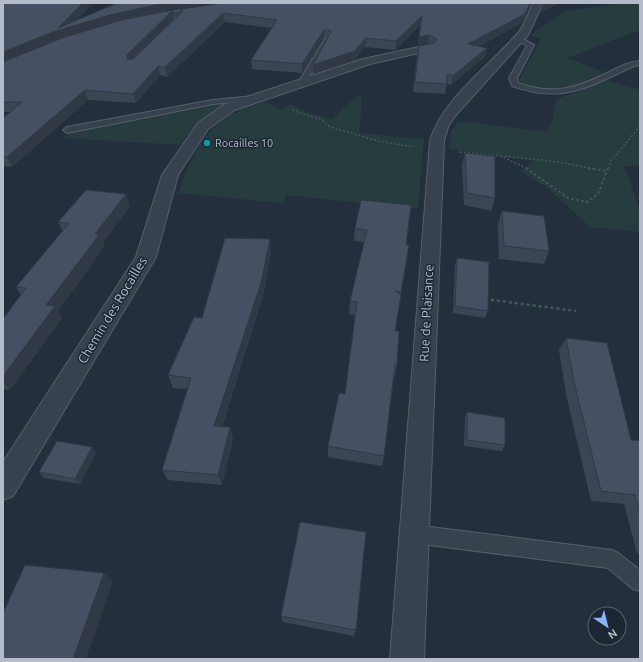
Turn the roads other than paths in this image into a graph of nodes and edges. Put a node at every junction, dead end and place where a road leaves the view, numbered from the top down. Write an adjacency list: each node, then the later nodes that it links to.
1 (248, 3): 3 (street)
2 (538, 3): 4 (street, Rue de Plaisance)
3 (132, 22)
4 (519, 39): 7 (lane); 12 (street, Rue de Plaisance)
5 (327, 40): 8 (lane)
6 (428, 48): 8 (street, Chemin des Rocailles)
7 (640, 63)
8 (302, 83): 9 (street, Chemin des Rocailles)
9 (257, 98): 10 (lane); 11 (street, Chemin des Rocailles)
10 (67, 130)
11 (3, 487)
12 (414, 534): 13 (lane); 14 (street, Rue de Plaisance)
13 (640, 582)
14 (408, 659)

